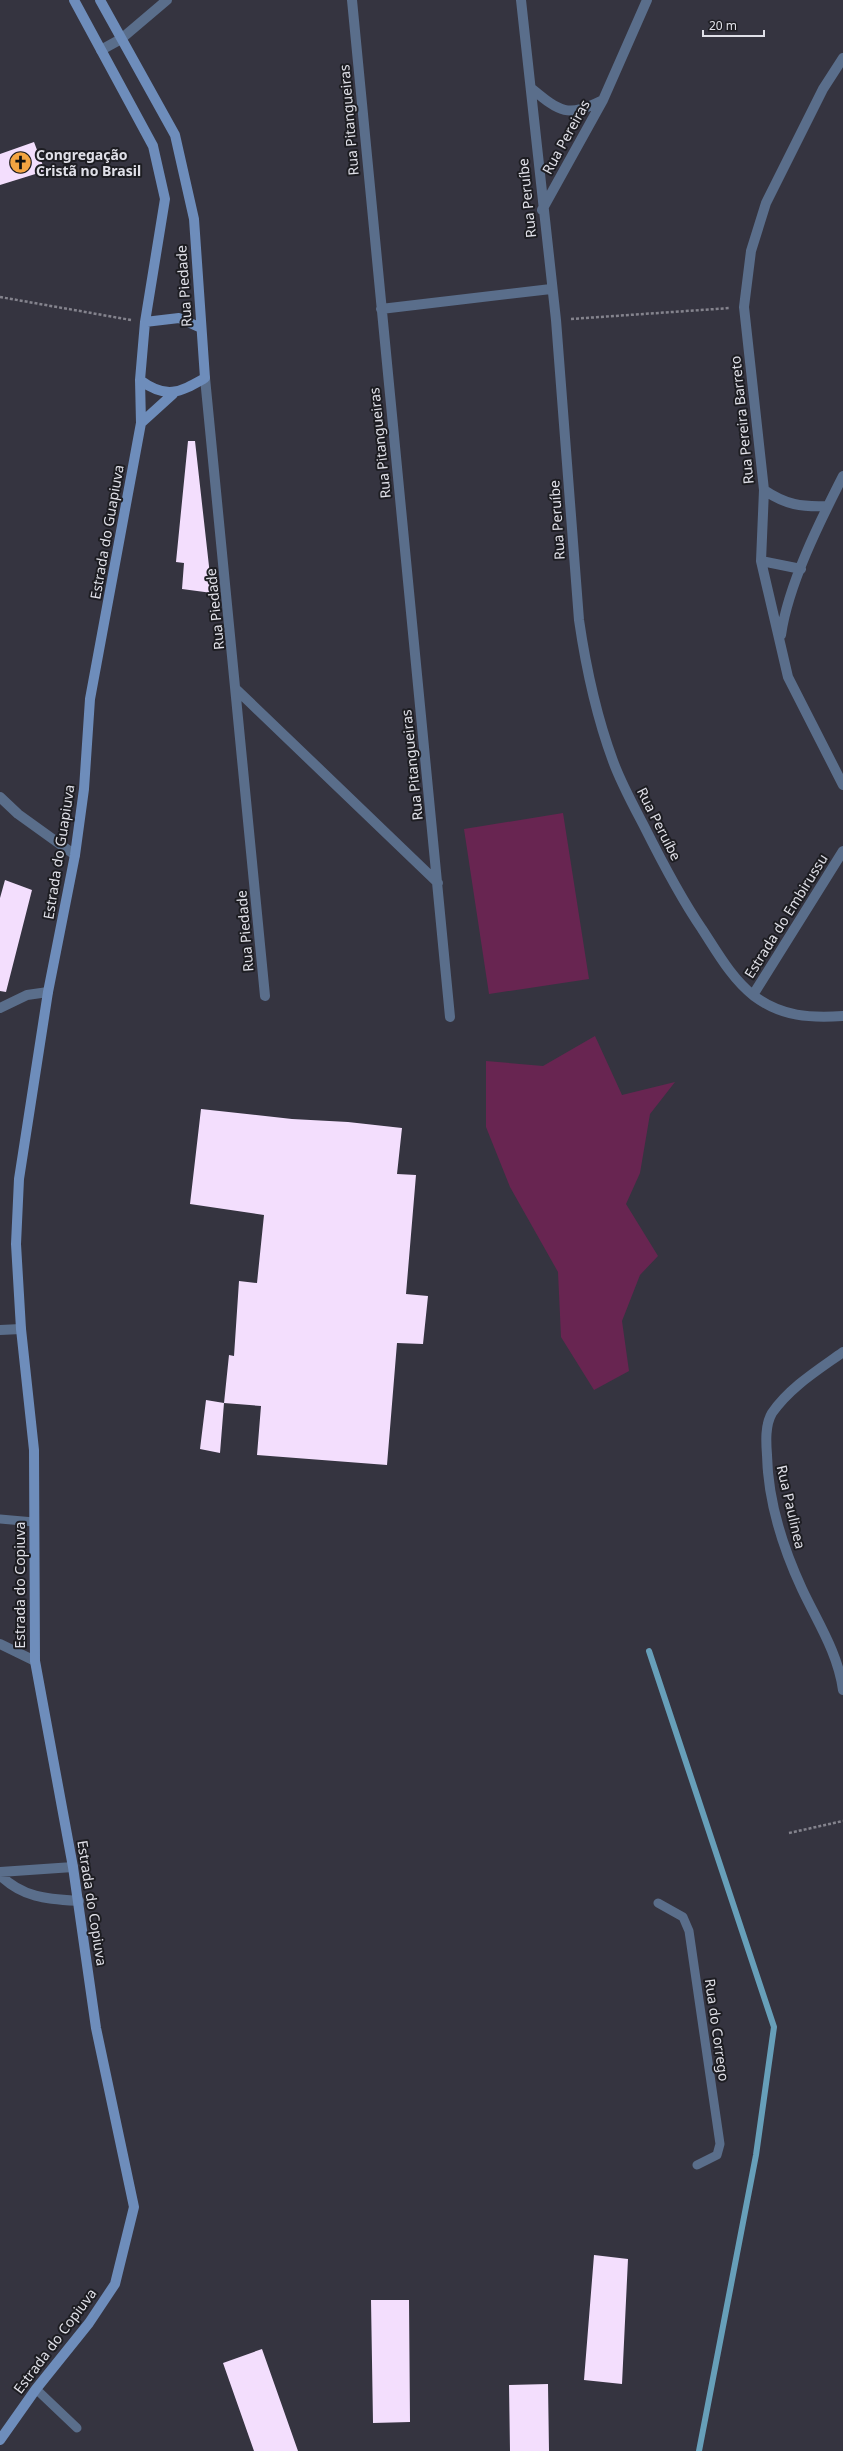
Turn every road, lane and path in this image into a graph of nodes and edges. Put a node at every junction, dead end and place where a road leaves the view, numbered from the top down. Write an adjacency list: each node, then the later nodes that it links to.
1 (74, 0): 8 (street, Estrada do Guapiuva)
2 (100, 0): 7 (street)
3 (167, 0): 7 (street)
4 (352, 0): 16 (street, Rua Pitangueiras)
5 (521, 0): 10 (street, Rua Peruíbe)
6 (647, 0): 11 (street, Rua Pereiras)
7 (121, 39): 8 (street); 19 (street, Rua Piedade)
8 (101, 50): 18 (street, Estrada do Guapiuva)
9 (843, 58): 15 (street, Rua Pereira Barreto)
10 (531, 88): 11 (street, Rua Pereiras); 12 (street, Rua Peruíbe)
11 (603, 100): 12 (street, Rua Pereiras)
12 (542, 210): 13 (street, Rua Peruíbe)
13 (551, 289): 16 (street); 17 (street, Rua Peruíbe)
14 (0, 297): 18 (path)
15 (744, 306): 17 (path); 25 (street, Rua Pereira Barreto)
16 (381, 309): 35 (street, Rua Pitangueiras)
17 (556, 320): 37 (street, Rua Peruíbe)
18 (145, 322): 19 (street); 21 (street, Estrada do Guapiuva)
19 (201, 328): 20 (street, Rua Piedade)
20 (205, 378): 22 (street); 30 (street, Rua Piedade)
21 (140, 380): 22 (street); 23 (street, Estrada do Guapiuva)
22 (173, 394): 23 (street)
23 (141, 423): 34 (street, Estrada do Guapiuva)
24 (843, 476): 26 (street)
25 (764, 490): 26 (street); 27 (street, Rua Pereira Barreto)
26 (828, 506): 28 (street)
27 (761, 561): 28 (street); 29 (street, Rua Pereira Barreto)
28 (801, 569): 29 (street)
29 (780, 643): 31 (street, Rua Pereira Barreto)
30 (237, 690): 35 (street); 38 (street, Rua Piedade)
31 (843, 785)
32 (0, 797): 34 (street)
33 (843, 851): 37 (street, Estrada do Embirussu)
34 (75, 855): 36 (street, Estrada do Guapiuva)
35 (438, 883): 41 (street, Rua Pitangueiras)
36 (48, 992): 39 (street); 42 (street, Estrada do Guapiuva)
37 (753, 995): 40 (street, Rua Peruíbe)
38 (265, 996)
39 (0, 1008)
40 (843, 1016)
41 (450, 1017)
42 (21, 1329): 43 (street); 46 (street, Estrada do Copiuva)
43 (0, 1330)
44 (843, 1352): 49 (street, Rua Paulinea)
45 (0, 1519): 46 (lane)
46 (34, 1522): 48 (street, Estrada do Copiuva)
47 (0, 1644): 48 (street)
48 (35, 1661): 52 (street, Estrada do Copiuva)
49 (843, 1690)
50 (843, 1821): 51 (path)
51 (789, 1833)
52 (73, 1867): 53 (street); 54 (street, Estrada do Copiuva)
53 (0, 1874): 54 (street)
54 (79, 1901): 57 (street, Estrada do Copiuva)
55 (658, 1903): 56 (lane, Rua do Corrego)
56 (697, 2165)
57 (36, 2389): 58 (lane); 59 (street, Estrada do Copiuva)
58 (77, 2428)
59 (0, 2440)

